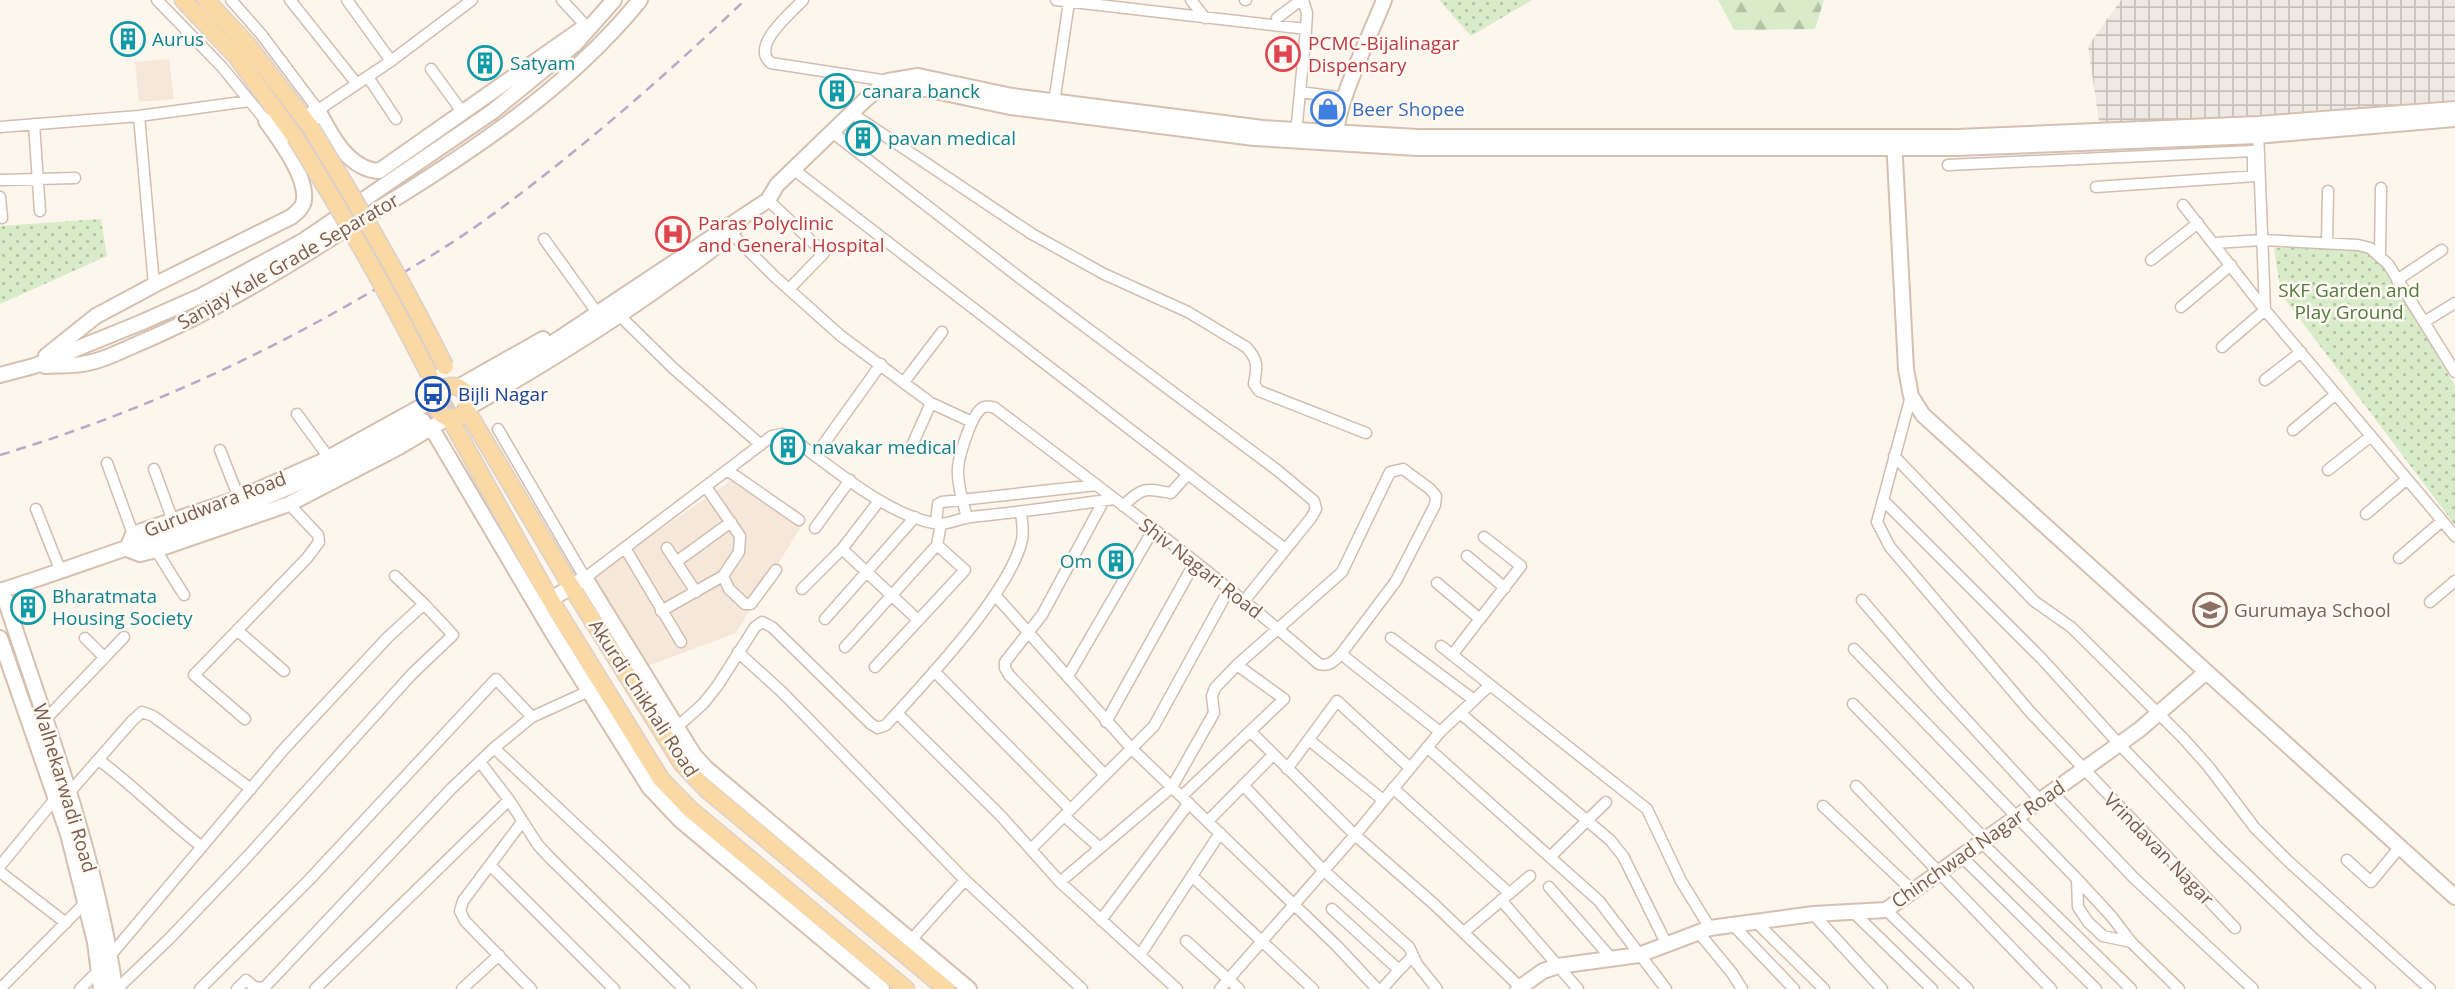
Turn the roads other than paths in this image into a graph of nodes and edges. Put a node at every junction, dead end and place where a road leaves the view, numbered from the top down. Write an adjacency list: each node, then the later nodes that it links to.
1 (157, 0): 30 (street)
2 (183, 0): 36 (main road)
3 (206, 0): 37 (main road)
4 (231, 0): 37 (street)
5 (290, 0): 27 (street)
6 (347, 0): 23 (street)
7 (472, 0): 23 (street)
8 (562, 0): 19 (street)
9 (614, 0): 19 (street, Sanjay Kale Grade Separator)
10 (640, 0): 22 (street, Sanjay Kale Grade Separator)
11 (803, 0): 26 (street)
12 (1056, 0): 16 (street)
13 (1191, 0): 17 (street)
14 (1302, 0): 18 (street); 20 (street)
15 (1384, 0): 29 (street)
16 (1069, 2): 17 (street); 31 (street)
17 (1205, 18): 20 (street)
18 (1277, 18)
19 (590, 25): 21 (street, Sanjay Kale Grade Separator); 33 (street)
20 (1306, 29): 28 (street)
21 (575, 44): 22 (street); 85 (street, Sanjay Kale Grade Separator)
22 (590, 56): 85 (street, Sanjay Kale Grade Separator)
23 (391, 61): 25 (street)
24 (431, 69): 33 (street)
25 (368, 77): 27 (street); 38 (street)
26 (895, 80): 31 (street); 34 (street); 44 (street)
27 (357, 84): 37 (street)
28 (1300, 92): 29 (street); 44 (street)
29 (1345, 98): 45 (street)
30 (249, 101): 35 (street); 36 (street)
31 (1054, 103): 44 (street)
32 (2455, 109): 42 (street)
33 (463, 113): 37 (street)
34 (852, 113): 43 (street); 103 (street)
35 (139, 116): 40 (street); 73 (street)
36 (272, 117): 73 (street); 93 (main road, bridge)
37 (312, 119): 90 (main road, bridge)
38 (396, 119)
39 (2455, 119): 42 (street)
40 (34, 124): 41 (street); 51 (street)
41 (0, 127)
42 (2258, 130): 46 (street); 49 (street)
43 (832, 132): 48 (street); 147 (street)
44 (1295, 135): 45 (street)
45 (1336, 137): 46 (street)
46 (1894, 143): 94 (street)
47 (1948, 165): 49 (street)
48 (793, 169): 57 (street); 115 (street)
49 (2256, 173): 53 (street); 65 (street)
50 (75, 177): 51 (street)
51 (37, 178): 52 (street); 59 (street)
52 (0, 180)
53 (2096, 187)
54 (2381, 188): 69 (street)
55 (2328, 191): 67 (street)
56 (0, 197): 61 (street)
57 (768, 200): 60 (street); 74 (street)
58 (2183, 205): 62 (street)
59 (40, 211)
60 (748, 213): 63 (street); 76 (street); 91 (street)
61 (2, 218)
62 (2197, 223): 66 (street); 70 (street)
63 (731, 233): 74 (street); 79 (street)
64 (544, 239): 76 (street)
65 (2262, 240): 66 (street); 67 (street); 78 (street)
66 (2215, 243): 71 (street)
67 (2327, 243): 69 (street)
68 (2442, 250): 72 (street)
69 (2380, 255): 72 (street)
70 (2151, 260)
71 (2231, 265): 77 (street); 78 (street)
72 (2397, 280): 80 (street)
73 (154, 285): 85 (street)
74 (789, 289): 84 (street)
75 (2455, 303): 80 (street)
76 (593, 307): 90 (street)
77 (2181, 307)
78 (2265, 310): 82 (street); 83 (street)
79 (619, 316): 96 (street); 105 (street)
80 (2424, 322): 86 (street)
81 (942, 332): 89 (street)
82 (2222, 347)
83 (2301, 352): 88 (street); 92 (street)
84 (881, 364): 89 (street); 108 (street)
85 (34, 366): 87 (street)
86 (2454, 366)
87 (0, 374)
88 (2265, 380)
89 (904, 382): 95 (street)
90 (458, 387): 93 (main road); 96 (main road)
91 (482, 387)
92 (2336, 394): 102 (street); 104 (street)
93 (438, 395): 98 (main road); 110 (street, Gurudwara Road)
94 (1911, 396): 109 (street, Vrindavan Nagar); 197 (street)
95 (931, 403): 99 (street); 107 (street)
96 (466, 409): 98 (main road); 159 (main road, Akurdi Chikhali Road)
97 (297, 414): 110 (street)
98 (449, 417): 100 (street, Gurudwara Road); 172 (main road, Akurdi Chikhali Road)
99 (972, 422): 118 (street, Shiv Nagari Road); 124 (street)
100 (427, 424): 125 (street, Gurudwara Road); 145 (street); 172 (street)
101 (498, 429): 159 (street)
102 (2293, 430)
103 (1366, 433)
104 (2371, 436): 114 (street); 116 (street)
105 (761, 445): 108 (street); 113 (street)
106 (220, 450): 120 (street)
107 (910, 450)
108 (815, 456): 117 (street)
109 (1894, 456): 122 (street, Vrindavan Nagar); 205 (street)
110 (329, 458): 120 (street, Gurudwara Road)
111 (107, 463): 139 (street)
112 (154, 469): 133 (street)
113 (727, 470): 119 (street); 132 (street)
114 (2328, 470)
115 (1188, 474): 126 (street); 147 (street)
116 (2407, 479): 129 (street); 134 (street)
117 (850, 480): 123 (street); 137 (street)
118 (1097, 485): 121 (street, Shiv Nagari Road); 124 (street)
119 (706, 486): 135 (street); 143 (street)
120 (239, 498): 133 (street, Gurudwara Road)
121 (1109, 499): 126 (street, Shiv Nagari Road); 128 (street); 180 (street)
122 (1883, 500): 214 (street); 223 (street, Vrindavan Nagar)
123 (879, 501): 130 (street); 146 (street)
124 (963, 501): 131 (street); 136 (street)
125 (289, 504): 148 (street, Gurudwara Road); 179 (street)
126 (1123, 506): 138 (street, Shiv Nagari Road)
127 (36, 509): 154 (street)
128 (1021, 513): 131 (street); 168 (street)
129 (2366, 514)
130 (915, 517): 136 (street); 155 (street)
131 (967, 518): 136 (street)
132 (799, 520)
133 (173, 521): 139 (street, Gurudwara Road)
134 (2442, 521): 140 (street); 150 (street)
135 (731, 522): 151 (street); 157 (street)
136 (938, 523): 142 (street)
137 (815, 528)
138 (1153, 530): 152 (street, Shiv Nagari Road); 198 (street)
139 (133, 534): 145 (street, Gurudwara Road)
140 (2455, 536)
141 (1484, 537): 161 (street)
142 (937, 545): 167 (street); 177 (street)
143 (625, 548): 159 (street); 174 (street)
144 (667, 548): 151 (street)
145 (127, 549): 148 (street, Gurudwara Road); 154 (street)
146 (842, 549): 155 (street); 162 (street)
147 (1285, 549): 170 (street)
148 (156, 550): 166 (street)
149 (1467, 556): 161 (street)
150 (2399, 558)
151 (676, 562): 165 (street)
152 (1195, 562): 163 (street, Shiv Nagari Road); 209 (street)
153 (776, 570): 157 (street)
154 (61, 572): 164 (street)
155 (867, 573): 167 (street); 175 (street)
156 (395, 576): 173 (street)
157 (723, 576): 165 (street)
158 (2455, 581): 171 (street)
159 (578, 582): 172 (street); 210 (street); 310 (main road, Akurdi Chikhali Road)
160 (1437, 583): 176 (street)
161 (1505, 587): 176 (street)
162 (803, 589)
163 (1229, 589): 170 (street, Shiv Nagari Road); 217 (street)
164 (1, 591): 208 (street, Walhekarwadi Road)
165 (696, 592): 174 (street)
166 (184, 595)
167 (891, 595): 177 (street); 187 (street)
168 (995, 595): 180 (street); 196 (street)
169 (1862, 600): 231 (street)
170 (1244, 601): 178 (street, Shiv Nagari Road)
171 (2430, 602)
172 (544, 603): 200 (street); 309 (main road, Akurdi Chikhali Road)
173 (424, 604): 229 (street); 299 (street)
174 (661, 611): 185 (street)
175 (825, 619)
176 (1480, 619): 191 (street)
177 (918, 620): 194 (street)
178 (1279, 629): 190 (street, Shiv Nagari Road); 190 (street); 193 (street)
179 (237, 630): 195 (street); 207 (street)
180 (1030, 631): 198 (street); 224 (street)
181 (124, 637): 192 (street)
182 (0, 638): 230 (street, Walhekarwadi Road)
183 (85, 638): 192 (street)
184 (1391, 638): 201 (street)
185 (681, 642)
186 (1441, 646): 191 (street)
187 (845, 647)
188 (1854, 649): 239 (street)
189 (738, 652): 203 (street); 210 (street); 261 (street)
190 (1341, 654): 212 (street)
191 (1452, 655): 199 (street)
192 (104, 657): 208 (street)
193 (1237, 665): 211 (street); 227 (street)
194 (875, 667)
195 (284, 671)
196 (934, 671): 203 (street); 238 (street)
197 (2205, 673): 205 (street, Chinchwad Nagar Road); 248 (street)
198 (1068, 676): 209 (street)
199 (1490, 685): 201 (street); 278 (street)
200 (589, 691): 206 (street); 308 (street)
201 (1474, 700): 204 (street)
202 (1853, 704): 245 (street)
203 (897, 713): 249 (street)
204 (1460, 713): 212 (street); 240 (street)
205 (2158, 713): 214 (street, Chinchwad Nagar Road); 333 (street)
206 (532, 717): 216 (street); 300 (street)
207 (245, 719)
208 (44, 721): 230 (street, Walhekarwadi Road)
209 (1107, 722): 217 (street)
210 (677, 727): 280 (street)
211 (1251, 732): 218 (street); 233 (street)
212 (1440, 732): 215 (street)
213 (1309, 740): 221 (street); 222 (street); 234 (street)
214 (2119, 744): 223 (street, Chinchwad Nagar Road); 332 (street)
215 (1427, 747): 221 (street); 250 (street)
216 (494, 748): 220 (street); 307 (street)
217 (1132, 749): 224 (street); 227 (street)
218 (1273, 755): 222 (street); 225 (street)
219 (99, 760): 229 (street); 230 (street); 246 (street)
220 (480, 762): 232 (street); 301 (street)
221 (1410, 768): 228 (street)
222 (1287, 769): 244 (street)
223 (2084, 770): 231 (street, Chinchwad Nagar Road); 277 (street, Vrindavan Nagar)
224 (1105, 775): 238 (street)
225 (1243, 785): 241 (street); 255 (street)
226 (1856, 786): 257 (street)
227 (1172, 787): 233 (street); 247 (street)
228 (1393, 788): 234 (street); 265 (street)
229 (251, 789): 246 (street)
230 (62, 796): 237 (street, Walhekarwadi Road); 254 (street)
231 (2046, 796): 239 (street, Chinchwad Nagar Road); 331 (street)
232 (509, 800): 242 (street); 302 (street)
233 (1185, 800): 241 (street); 273 (street)
234 (1383, 800): 244 (street)
235 (1606, 802): 240 (street)
236 (1823, 806): 264 (street)
237 (67, 811): 267 (street, Walhekarwadi Road); 288 (street, Walhekarwadi Road)
238 (1067, 812): 247 (street); 249 (street)
239 (2017, 817): 245 (street, Chinchwad Nagar Road); 260 (street)
240 (1587, 820): 250 (street); 284 (street)
241 (1208, 821): 243 (street)
242 (523, 822): 253 (street); 306 (street)
243 (1220, 833): 259 (street); 268 (street)
244 (1354, 835): 255 (street); 279 (street)
245 (1984, 842): 251 (street, Chinchwad Nagar Road); 329 (street)
246 (202, 846): 288 (street)
247 (1100, 848): 262 (street)
248 (2399, 848): 252 (street); 266 (street)
249 (1031, 849): 262 (street)
250 (1550, 856): 287 (street)
251 (1962, 857): 257 (street, Chinchwad Nagar Road); 328 (street)
252 (2347, 860)
253 (490, 865): 285 (street); 305 (street)
254 (0, 866)
255 (1323, 870): 268 (street); 289 (street)
256 (0, 872): 275 (street)
257 (1940, 873): 264 (street, Chinchwad Nagar Road); 327 (street)
258 (1530, 876): 265 (street)
259 (1193, 877): 281 (street); 286 (street)
260 (2077, 879): 283 (street); 283 (street)
261 (965, 880): 280 (street); 312 (street)
262 (1060, 882): 273 (street)
263 (1549, 887): 290 (street)
264 (1913, 891): 270 (street, Chinchwad Nagar Road)
265 (1505, 896): 279 (street); 291 (street)
266 (2455, 897)
267 (85, 903): 275 (street); 293 (street, Walhekarwadi Road)
268 (1293, 905): 281 (street); 317 (street)
269 (1332, 909): 292 (street)
270 (1885, 910): 271 (street, Chinchwad Nagar Road); 326 (street)
271 (1853, 912): 272 (street, Chinchwad Nagar Road); 325 (street)
272 (1813, 914): 274 (street, Chinchwad Nagar Road); 324 (street)
273 (1101, 920): 286 (street)
274 (1755, 921): 276 (street, Chinchwad Nagar Road); 323 (street)
275 (66, 923): 296 (street)
276 (1732, 924): 278 (street, Chinchwad Nagar Road); 322 (street)
277 (2235, 928)
278 (1705, 931): 284 (street, Chinchwad Nagar Road); 321 (street)
279 (1464, 932): 295 (street)
280 (911, 940): 311 (street)
281 (1261, 941): 294 (street); 316 (street)
282 (1186, 942): 294 (street)
283 (2131, 942): 330 (street)
284 (1666, 943): 287 (street, Chinchwad Nagar Road)
285 (499, 955): 303 (street); 304 (street)
286 (1140, 955): 313 (street)
287 (1639, 955): 290 (street, Chinchwad Nagar Road); 320 (street)
288 (110, 956): 299 (street, Walhekarwadi Road)
289 (1413, 956): 292 (street); 318 (street)
290 (1612, 959): 291 (street, Chinchwad Nagar Road)
291 (1558, 966): 295 (street, Chinchwad Nagar Road); 319 (street)
292 (1399, 970): 317 (street)
293 (98, 971): 297 (street); 298 (street, Walhekarwadi Road)
294 (1228, 980): 314 (street); 315 (street)
295 (1519, 988)
296 (0, 989)
297 (80, 989)
298 (101, 989)
299 (116, 989)
300 (200, 989)
301 (237, 989)
302 (315, 989)
303 (462, 989)
304 (531, 989)
305 (614, 989)
306 (684, 989)
307 (751, 989)
308 (882, 989)
309 (906, 989)
310 (946, 989)
311 (969, 989)
312 (1082, 989)
313 (1177, 989)
314 (1220, 989)
315 (1239, 989)
316 (1313, 989)
317 (1379, 989)
318 (1437, 989)
319 (1578, 989)
320 (1666, 989)
321 (1742, 989)
322 (1794, 989)
323 (1824, 989)
324 (1882, 989)
325 (1931, 989)
326 (1968, 989)
327 (2051, 989)
328 (2096, 989)
329 (2132, 989)
330 (2179, 989)
331 (2253, 989)
332 (2370, 989)
333 (2430, 989)

